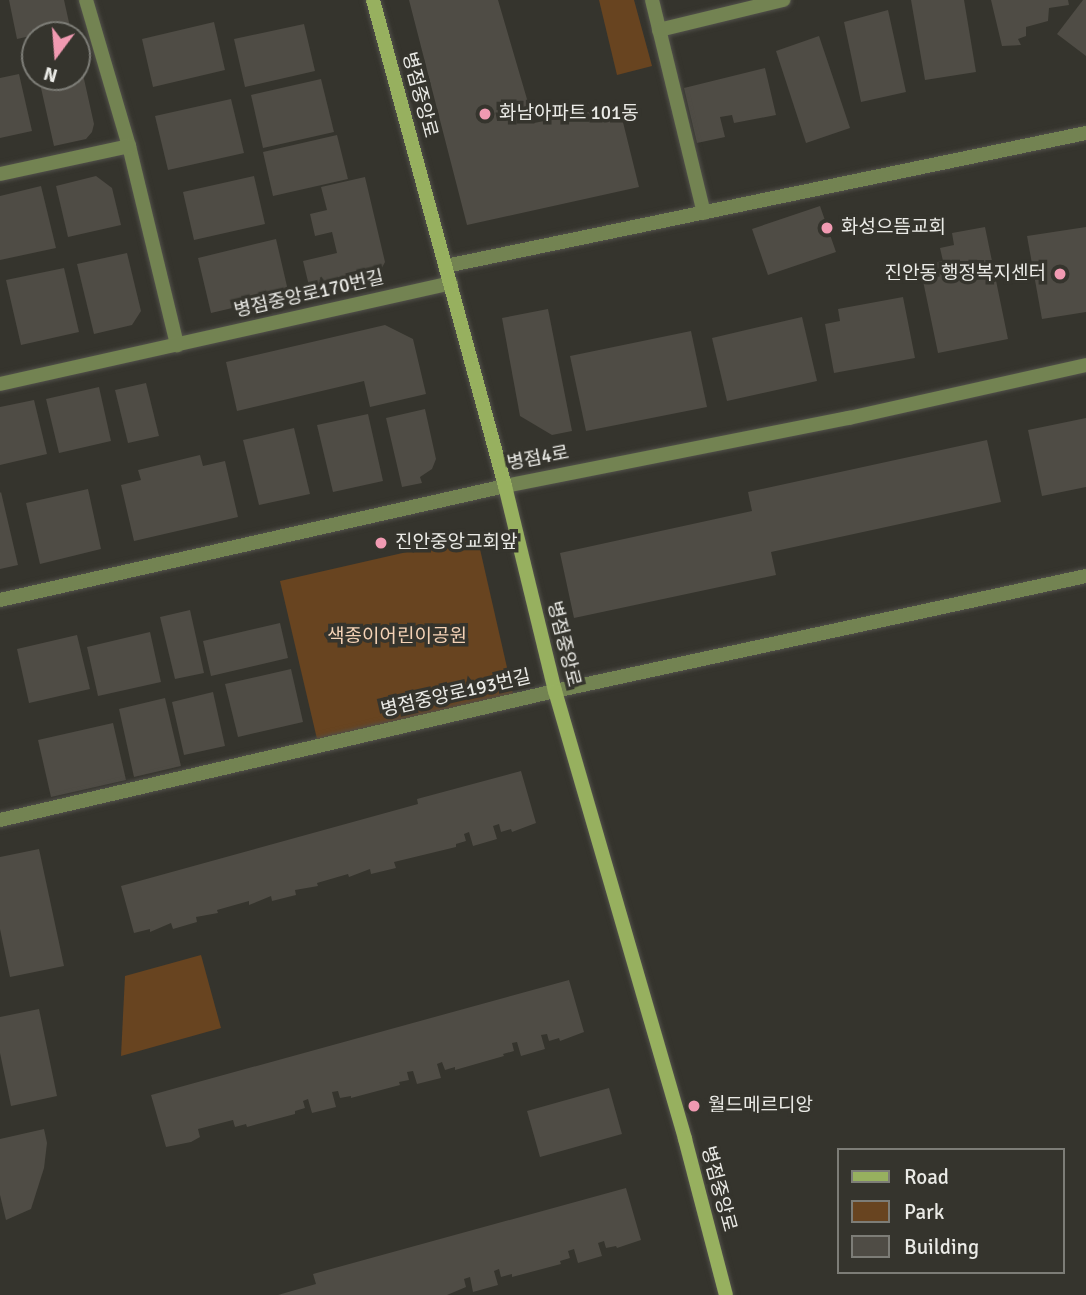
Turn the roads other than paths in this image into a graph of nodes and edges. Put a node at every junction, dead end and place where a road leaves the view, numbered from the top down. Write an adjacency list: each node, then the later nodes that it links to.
1 (86, 0): 7 (street)
2 (373, 0): 10 (street, 병점중앙로)
3 (652, 0): 5 (street)
4 (783, 0): 5 (street)
5 (659, 30): 9 (street)
6 (1086, 133): 9 (street)
7 (129, 146): 8 (street); 12 (street)
8 (0, 174)
9 (704, 213): 10 (street)
10 (446, 266): 11 (street, 병점중앙로)
11 (450, 283): 12 (street, 병점중앙로170번길); 15 (street, 병점중앙로)
12 (177, 345): 14 (street, 병점중앙로170번길)
13 (1086, 365): 15 (street, 병점4로)
14 (0, 384)
15 (505, 486): 17 (street, 병점4로); 18 (street, 병점중앙로)
16 (1086, 576): 18 (street, 병점중앙로193번길)
17 (0, 600)
18 (555, 691): 19 (street, 병점중앙로193번길); 20 (street, 병점중앙로)
19 (0, 820)
20 (726, 1295)

